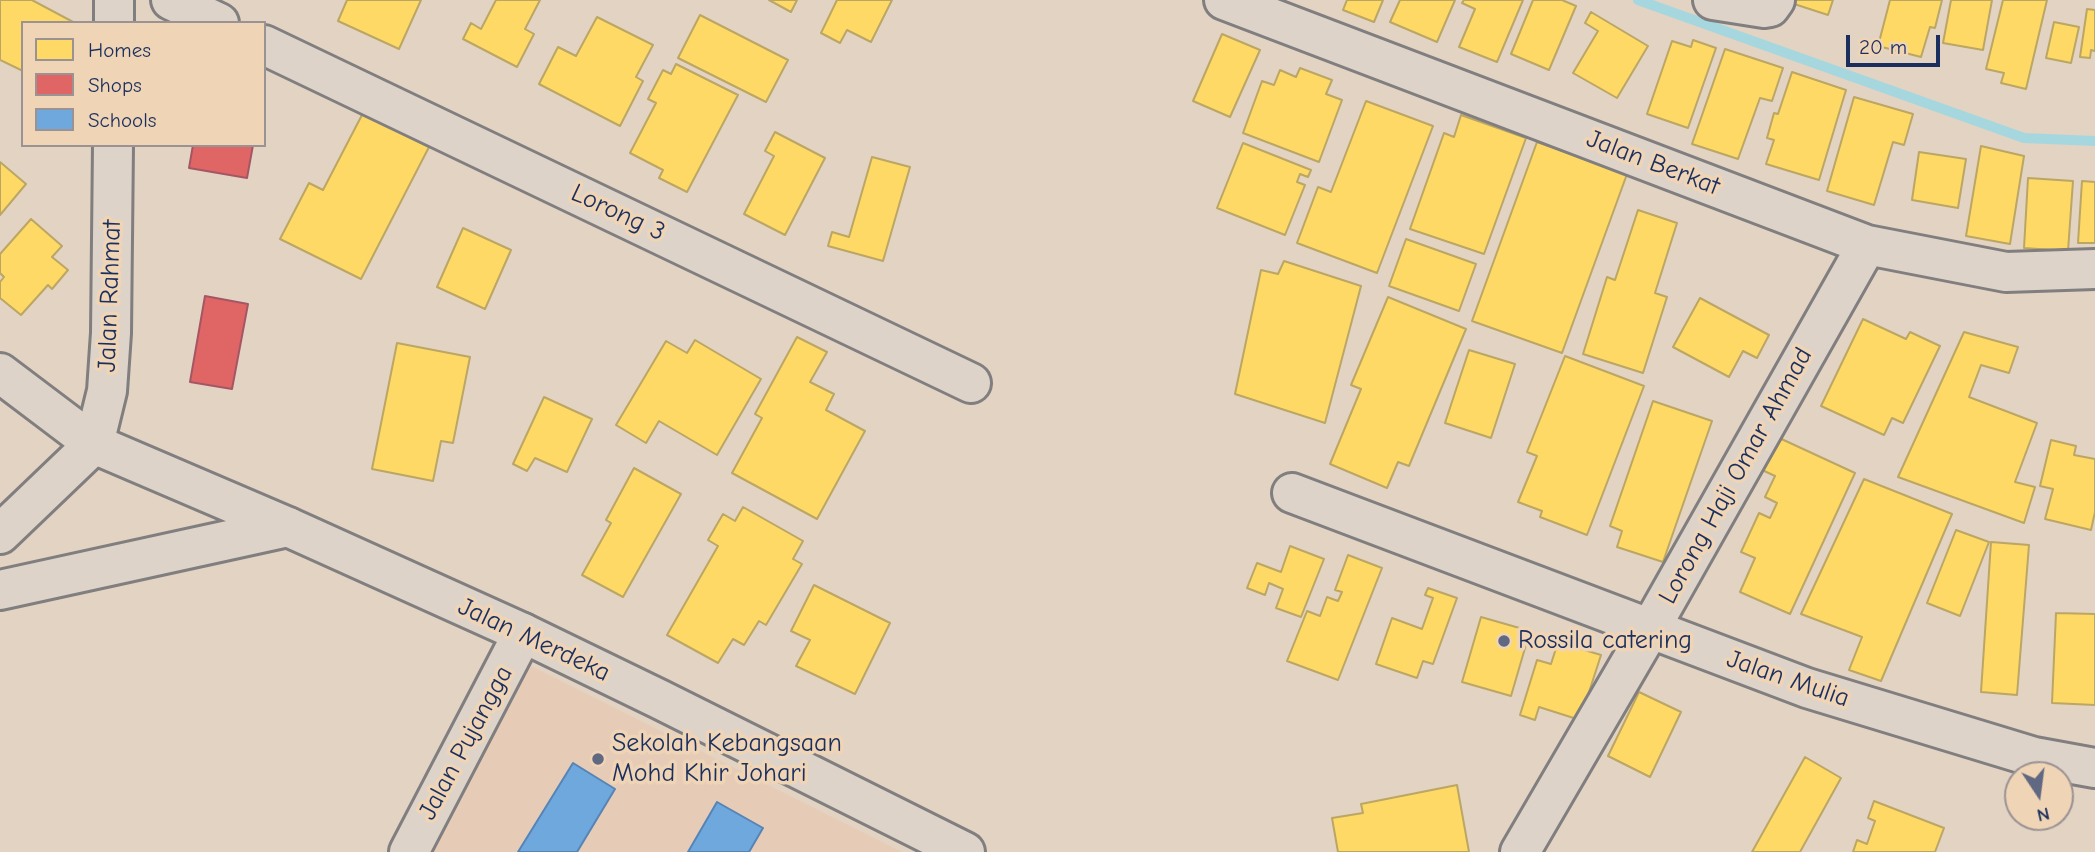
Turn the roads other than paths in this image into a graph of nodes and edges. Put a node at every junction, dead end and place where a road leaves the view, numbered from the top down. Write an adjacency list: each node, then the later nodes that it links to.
1 (114, 0): 6 (street)
2 (171, 0): 7 (street)
3 (1224, 0): 10 (street, Jalan Berkat)
4 (1713, 0): 5 (street)
5 (1775, 0)
6 (114, 21)
7 (215, 21)
8 (266, 45): 13 (street, Lorong 3)
9 (113, 147): 14 (street, Jalan Rahmat)
10 (1867, 245): 11 (street, Jalan Berkat); 19 (street, Lorong Haji Omar Ahmad)
11 (2095, 269)
12 (0, 373): 14 (street, Jalan Merdeka)
13 (971, 383)
14 (94, 444): 16 (street, Jalan Merdeka); 17 (street)
15 (1292, 493): 19 (street, Jalan Mulia)
16 (288, 527): 18 (street); 20 (street, Jalan Merdeka)
17 (0, 534)
18 (0, 590)
19 (1650, 629): 21 (street, Jalan Mulia); 24 (street, Lorong Haji Omar Ahmad)
20 (523, 634): 22 (street, Jalan Pujangga); 23 (street, Jalan Merdeka)
21 (2095, 768)
22 (409, 852)
23 (965, 852)
24 (1520, 852)

